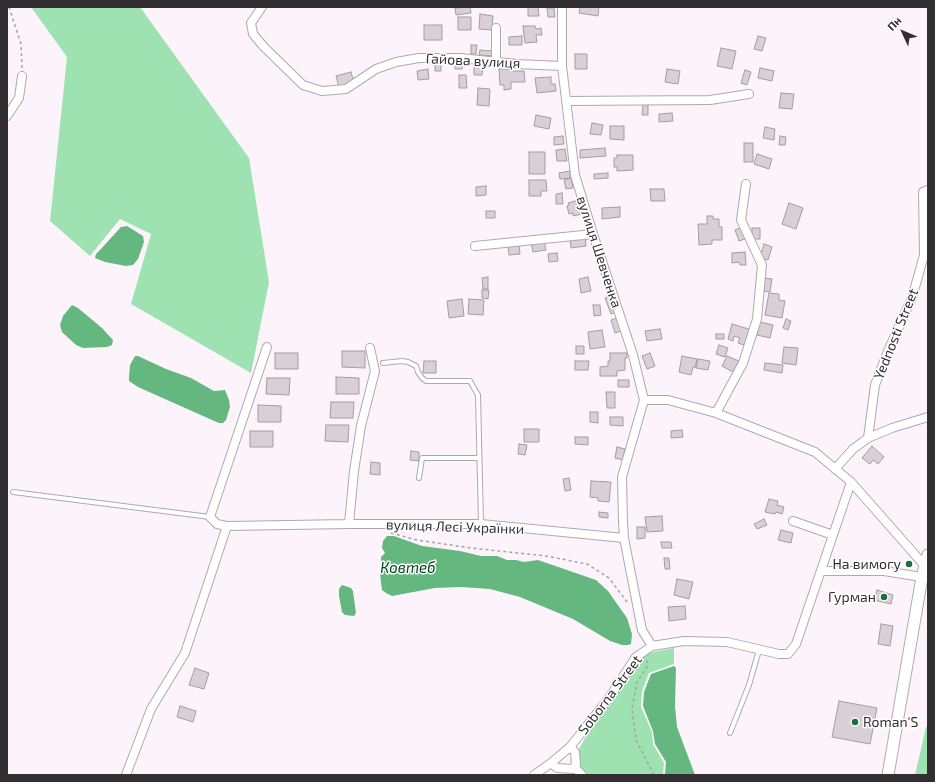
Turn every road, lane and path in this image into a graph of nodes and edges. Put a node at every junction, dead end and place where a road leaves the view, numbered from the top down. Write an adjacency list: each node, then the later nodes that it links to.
1 (9, 7): 7 (path)
2 (262, 7): 5 (street, Гайова вулиця)
3 (562, 7): 6 (street, вулиця Шевченка)
4 (496, 28): 5 (street)
5 (496, 62): 6 (street, Гайова вулиця)
6 (562, 66): 9 (street, вулиця Шевченка)
7 (22, 76): 10 (street)
8 (749, 94): 9 (street)
9 (566, 101): 13 (street, вулиця Шевченка)
10 (7, 116)
11 (746, 184): 19 (street)
12 (928, 190): 21 (street, Yednosti Street)
13 (593, 234): 14 (street); 18 (street, вулиця Шевченка)
14 (475, 246)
15 (267, 347): 27 (street)
16 (370, 348): 29 (street)
17 (383, 363): 22 (lane)
18 (644, 400): 19 (street); 34 (street, вулиця Шевченка)
19 (716, 414): 23 (street)
20 (928, 417): 21 (street)
21 (868, 438): 23 (street)
22 (479, 458): 24 (lane); 31 (lane)
23 (835, 469): 25 (street)
24 (419, 478)
25 (851, 482): 33 (street); 37 (street)
26 (14, 492): 27 (lane)
27 (210, 517): 32 (street)
28 (793, 521): 33 (street)
29 (349, 524): 30 (street, вулиця Лесі Українки); 32 (street, вулиця Лесі Українки)
30 (372, 524): 31 (street, вулиця Лесі Українки); 38 (path)
31 (481, 524): 34 (street, вулиця Лесі Українки)
32 (227, 526): 46 (street)
33 (833, 535): 36 (street)
34 (624, 538): 38 (street, вулиця Шевченка)
35 (928, 555): 37 (street)
36 (821, 571): 37 (street); 41 (street, Soborna Street)
37 (925, 571): 50 (street)
38 (639, 617): 39 (street, вулиця Шевченка)
39 (652, 646): 40 (street, Soborna Street); 41 (street, Soborna Street)
40 (644, 650): 43 (street, Soborna Street); 49 (path)
41 (759, 650): 42 (lane)
42 (730, 733)
43 (570, 746): 44 (street, Soborna Street); 45 (street, Soborna Street)
44 (552, 763): 45 (street); 47 (street, Soborna Street)
45 (574, 768): 48 (street)
46 (126, 775)
47 (534, 775)
48 (582, 775)
49 (654, 775)
50 (888, 775)

